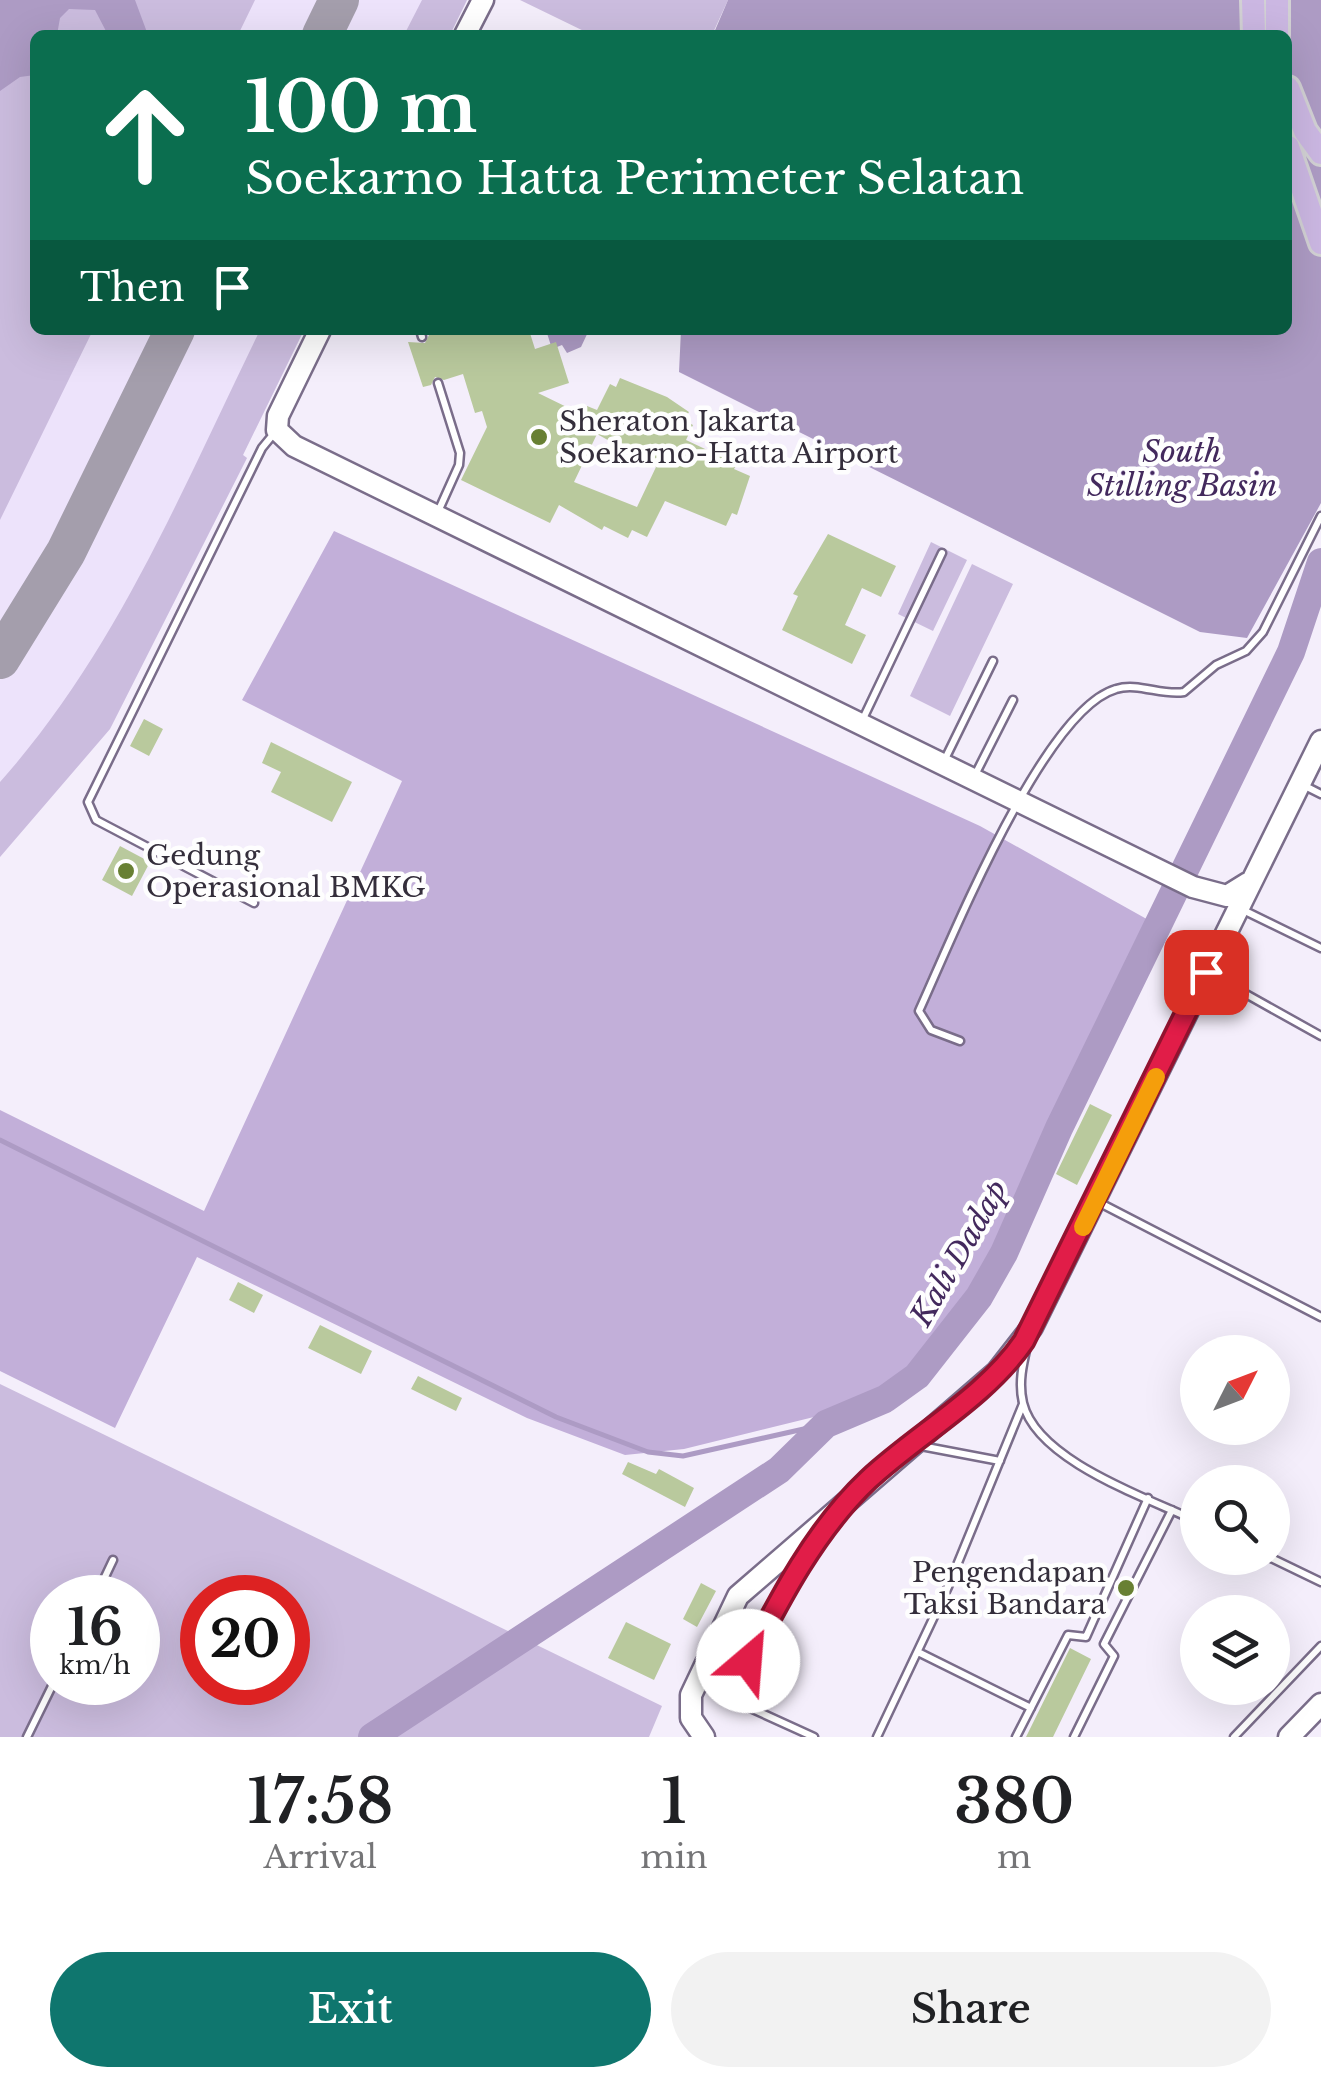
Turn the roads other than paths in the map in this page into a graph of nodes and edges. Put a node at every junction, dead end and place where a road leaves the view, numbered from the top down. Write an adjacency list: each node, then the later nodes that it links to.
1 (482, 0): 4 (main road)
2 (1253, 0): 5 (main road)
3 (1277, 0): 6 (main road)
4 (467, 30)
5 (1254, 30)
6 (1277, 30)
7 (1292, 98): 8 (main road)
8 (1321, 153)
9 (1292, 160): 10 (main road)
10 (1321, 243)
11 (318, 335): 13 (main road)
12 (438, 383): 14 (lane)
13 (277, 430): 14 (main road); 27 (lane)
14 (436, 516): 19 (main road)
15 (1321, 516): 25 (lane)
16 (942, 553): 19 (lane)
17 (992, 661): 21 (lane)
18 (1013, 700): 22 (lane)
19 (861, 724): 21 (main road)
20 (1318, 754): 23 (main road)
21 (942, 765): 22 (main road)
22 (973, 778): 25 (main road)
23 (1298, 782): 24 (lane); 26 (main road)
24 (1321, 794)
25 (1020, 803): 26 (main road); 32 (lane)
26 (1248, 884): 28 (main road)
27 (254, 902)
28 (1238, 907): 29 (lane); 30 (main road)
29 (1321, 948)
30 (1206, 972): 31 (lane); 33 (main road)
31 (1321, 1036)
32 (960, 1041)
33 (1096, 1202): 34 (lane); 35 (main road)
34 (1321, 1317)
35 (1032, 1328): 36 (lane); 37 (main road)
36 (1023, 1404): 38 (lane); 40 (lane)
37 (910, 1444): 38 (lane); 39 (main road)
38 (1000, 1461): 48 (lane)
39 (865, 1483): 53 (main road); 54 (lane)
40 (1148, 1498): 41 (lane); 51 (lane)
41 (1172, 1510): 42 (lane); 57 (lane)
42 (1180, 1514)
43 (113, 1560): 45 (lane)
44 (1290, 1567): 46 (lane)
45 (106, 1575)
46 (1321, 1582)
47 (1321, 1646): 58 (lane)
48 (918, 1652): 51 (lane); 55 (lane)
49 (1321, 1704): 59 (main road)
50 (43, 1705): 52 (lane)
51 (1032, 1708): 56 (lane)
52 (27, 1737)
53 (704, 1737)
54 (814, 1737)
55 (877, 1737)
56 (1016, 1737)
57 (1074, 1737)
58 (1234, 1737)
59 (1289, 1737)

